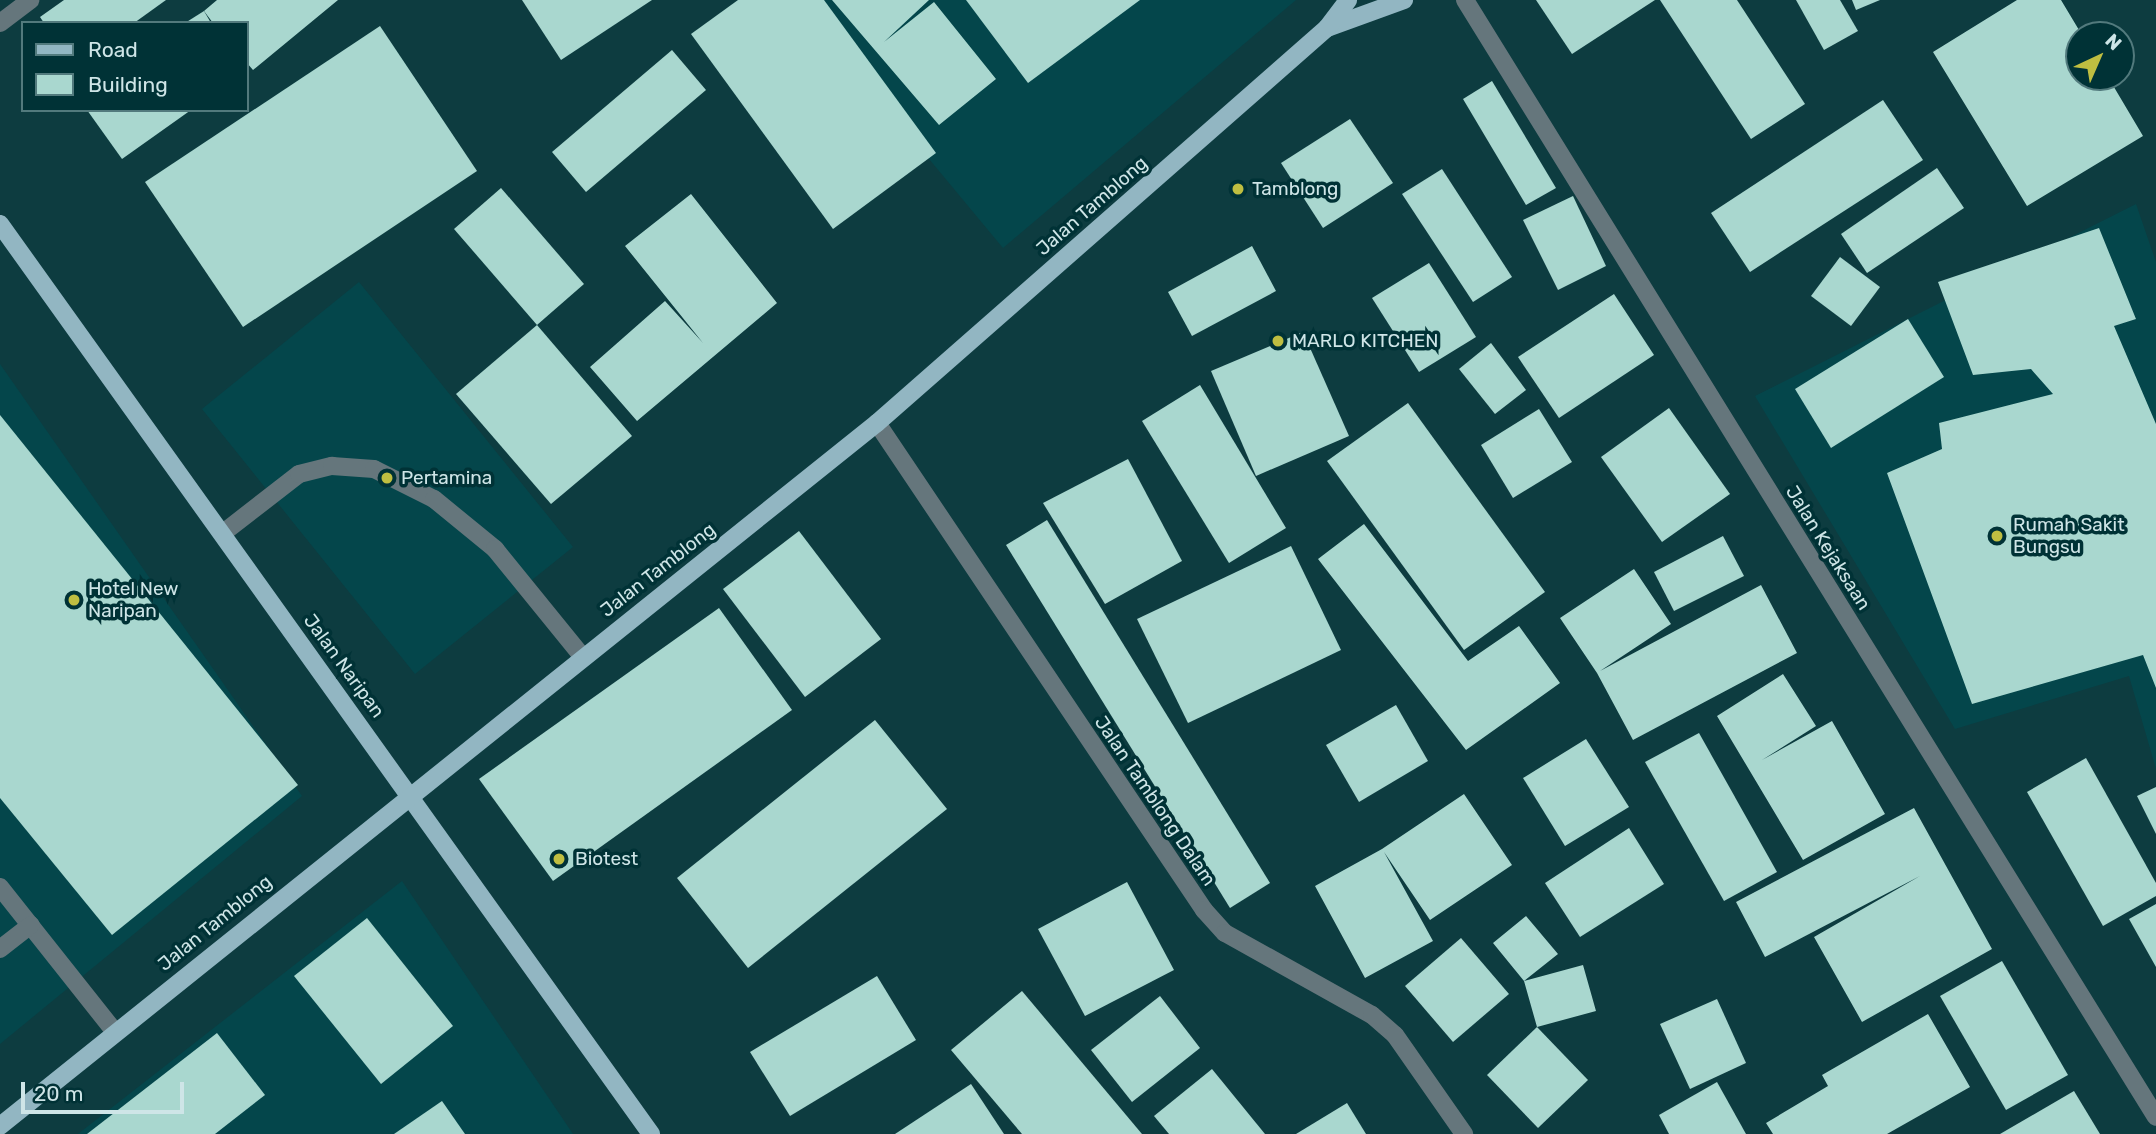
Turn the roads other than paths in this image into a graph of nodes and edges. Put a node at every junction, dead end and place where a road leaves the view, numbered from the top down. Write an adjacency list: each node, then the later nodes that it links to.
1 (30, 0): 5 (street)
2 (1348, 0): 6 (main road, Jalan Tamblong)
3 (1404, 0): 6 (main road, Jalan Tamblong)
4 (1465, 0): 16 (street, Jalan Kejaksaan)
5 (0, 23)
6 (1327, 28): 8 (main road, Jalan Tamblong)
7 (3, 235): 9 (main road, Jalan Naripan)
8 (877, 423): 10 (main road, Jalan Tamblong); 19 (street, Jalan Tamblong Dalam)
9 (223, 533): 10 (street); 11 (main road, Jalan Naripan)
10 (582, 656): 11 (main road, Jalan Tamblong)
11 (411, 793): 15 (main road, Jalan Tamblong); 18 (main road, Jalan Naripan)
12 (0, 887): 13 (street)
13 (31, 925): 14 (street); 15 (street)
14 (0, 949)
15 (114, 1031): 17 (main road, Jalan Tamblong)
16 (2156, 1117)
17 (0, 1126)
18 (651, 1134)
19 (1464, 1134)

